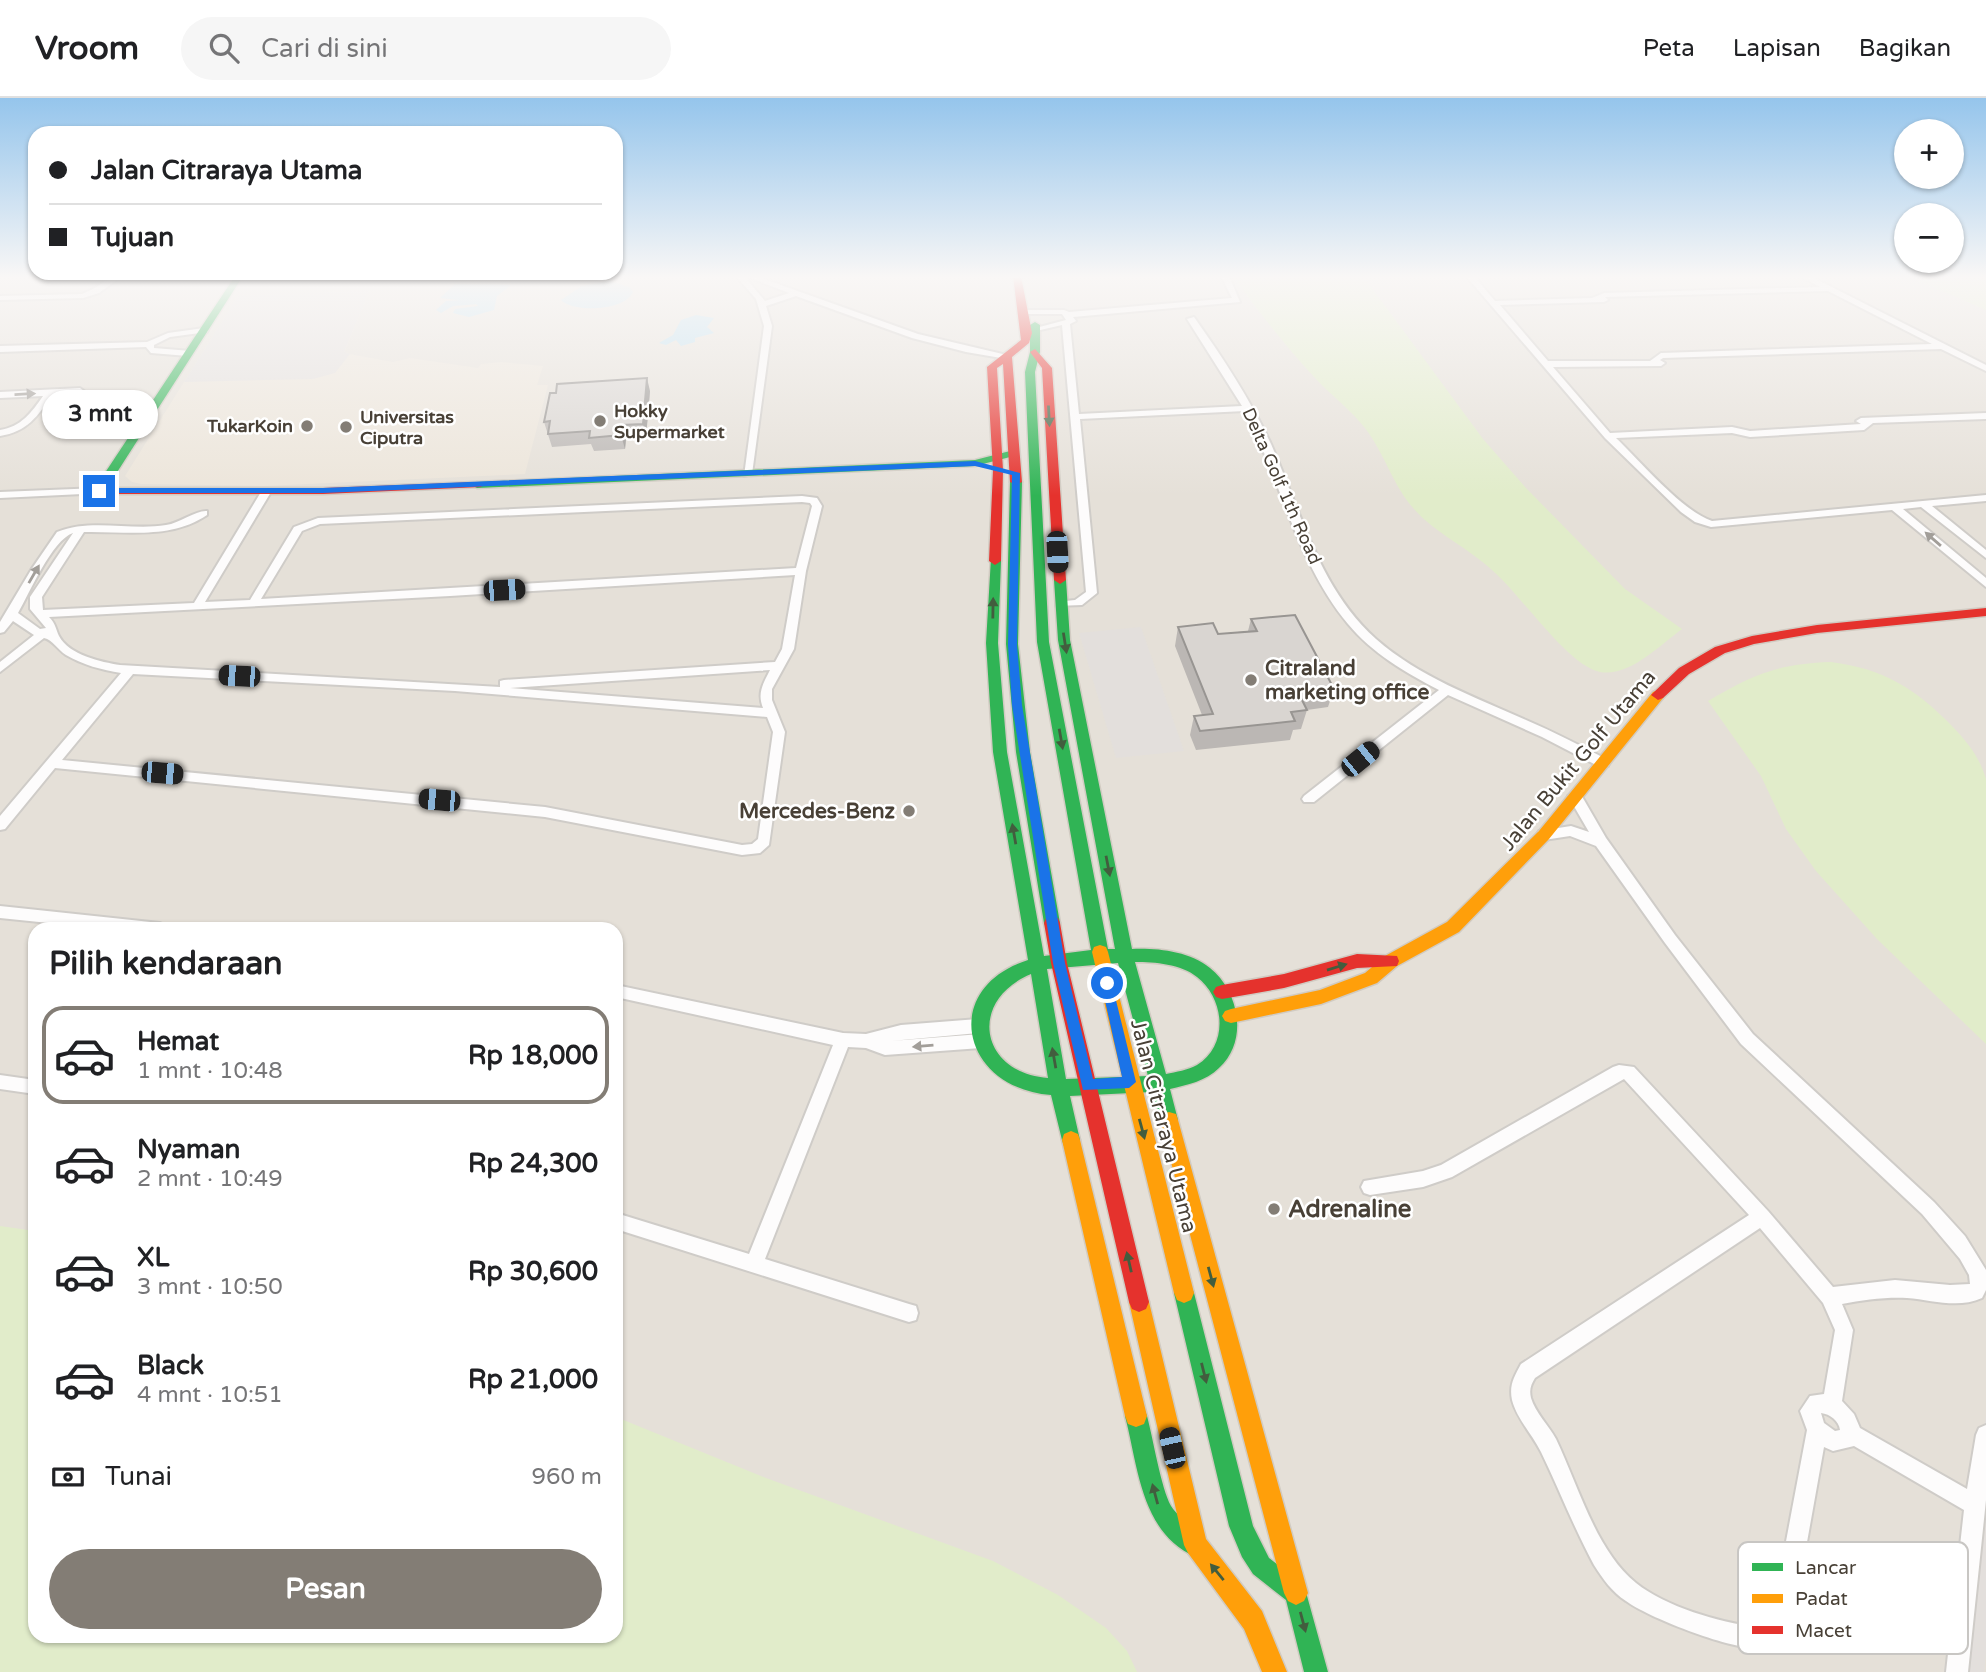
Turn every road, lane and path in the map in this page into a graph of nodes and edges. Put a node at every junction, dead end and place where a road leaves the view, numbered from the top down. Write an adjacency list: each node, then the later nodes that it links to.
1 (151, 349): 12 (street)
2 (190, 349): 12 (street)
3 (765, 349): 28 (street)
4 (969, 349): 13 (street)
5 (1015, 349): 13 (street, Jalan Citraraya Utama)
6 (1035, 349): 24 (street, Jalan Citraraya Utama, one-way to 24)
7 (1070, 349): 21 (street)
8 (1213, 349): 19 (street, Delta Golf 1th Road)
9 (1534, 349): 14 (street)
10 (1875, 349): 14 (street)
11 (1952, 349): 15 (street)
12 (188, 353): 30 (street)
13 (1007, 356): 25 (street, Jalan Citraraya Utama); 26 (street, Jalan Citraraya Utama)
14 (1547, 364): 23 (street)
15 (1986, 368)
16 (80, 391): 17 (street)
17 (50, 393): 18 (street, one-way to 17); 22 (street)
18 (0, 395)
19 (1249, 408): 21 (street); 53 (street, Delta Golf 1th Road)
20 (1986, 416): 23 (street)
21 (1074, 418): 42 (street)
22 (0, 433)
23 (1608, 436): 35 (street)
24 (1043, 452): 25 (street); 29 (street, Jalan Citraraya Utama)
25 (1014, 453): 26 (street); 27 (street, Jalan Citraraya Utama)
26 (998, 463): 27 (street); 28 (street); 68 (street, Jalan Citraraya Utama, one-way to 26)
27 (1016, 473): 29 (street); 67 (street, Jalan Citraraya Utama)
28 (747, 474): 31 (street)
29 (1045, 474): 42 (street, Jalan Citraraya Utama); 65 (street, Jalan Citraraya Utama, one-way to 65)
30 (99, 491): 31 (street); 32 (street)
31 (266, 492): 43 (street)
32 (0, 495)
33 (1986, 498): 34 (street)
34 (1923, 504): 35 (street); 38 (street)
35 (1895, 507): 40 (street, one-way to 35)
36 (203, 513): 37 (street)
37 (82, 530): 45 (street, one-way to 37); 46 (street)
38 (1986, 555)
39 (801, 571): 41 (street); 41 (street); 49 (street)
40 (1986, 584)
41 (253, 604): 43 (street)
42 (1059, 604): 64 (street, Jalan Citraraya Utama, one-way to 64)
43 (197, 607): 46 (street)
44 (1986, 612): 56 (street, Jalan Bukit Golf Utama)
45 (12, 614): 47 (street); 48 (street)
46 (39, 614): 48 (street)
47 (0, 629)
48 (48, 632): 50 (street); 51 (street)
49 (779, 666): 52 (street); 54 (street)
50 (0, 668)
51 (130, 670): 52 (street); 55 (street)
52 (455, 687): 54 (street)
53 (1447, 690): 56 (street, Delta Golf 1th Road); 58 (street)
54 (772, 713): 55 (street)
55 (51, 763): 59 (street)
56 (1603, 763): 57 (street, Jalan Bukit Golf Utama)
57 (1575, 796): 60 (street, Jalan Bukit Golf Utama); 61 (street)
58 (1309, 799)
59 (0, 825)
60 (1544, 835): 61 (street); 66 (street, Jalan Bukit Golf Utama)
61 (1601, 842): 86 (street)
62 (0, 912): 63 (street)
63 (94, 922)
64 (1125, 956): 65 (street); 69 (street); 74 (street, Jalan Citraraya Utama)
65 (1101, 958): 67 (street); 76 (street, Jalan Citraraya Utama)
66 (1391, 961): 69 (street, Jalan Bukit Golf Utama, one-way to 66); 71 (street, Jalan Bukit Golf Utama)
67 (1059, 963): 68 (street); 78 (street, Jalan Citraraya Utama)
68 (1038, 966): 72 (street); 79 (street, Jalan Citraraya Utama, one-way to 68)
69 (1228, 991): 71 (street)
70 (623, 992): 73 (street)
71 (1237, 1015): 74 (street)
72 (979, 1034): 73 (street); 79 (street)
73 (843, 1040): 85 (street)
74 (1157, 1080): 76 (street); 83 (street, Jalan Citraraya Utama)
75 (0, 1082): 77 (street)
76 (1129, 1082): 78 (street); 84 (street, Jalan Citraraya Utama, one-way to 84)
77 (28, 1086)
78 (1088, 1086): 79 (street); 94 (street, Jalan Citraraya Utama, one-way to 78)
79 (1059, 1088): 94 (street, Jalan Citraraya Utama, one-way to 79)
80 (1370, 1188): 81 (street)
81 (1762, 1217): 86 (street); 97 (street)
82 (623, 1223): 85 (street)
83 (1198, 1230): 84 (street); 96 (street, Jalan Citraraya Utama, one-way to 96)
84 (1170, 1236): 96 (street, Jalan Citraraya Utama, one-way to 96)
85 (754, 1263): 87 (street)
86 (1829, 1297): 88 (street)
87 (909, 1313)
88 (1832, 1405): 89 (street); 90 (street)
89 (1817, 1430): 90 (street); 93 (street)
90 (1850, 1433): 92 (street)
91 (1986, 1435): 92 (street)
92 (1975, 1505): 95 (street)
93 (1796, 1542)
94 (1196, 1545): 99 (street, Jalan Citraraya Utama, one-way to 94)
95 (1968, 1570)
96 (1296, 1593): 100 (street, Jalan Citraraya Utama, one-way to 100)
97 (1738, 1634)
98 (1959, 1654): 101 (street)
99 (1275, 1672)
100 (1316, 1672)
101 (1957, 1672)

